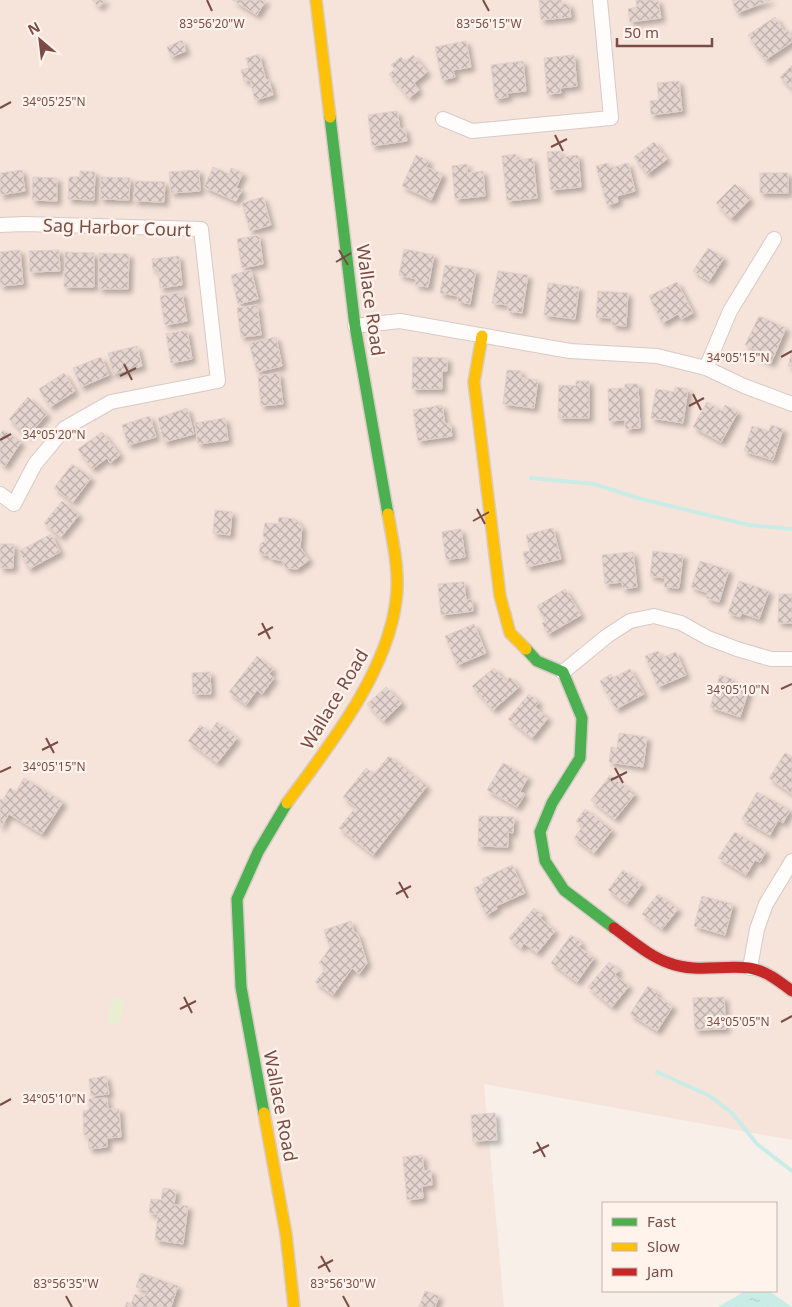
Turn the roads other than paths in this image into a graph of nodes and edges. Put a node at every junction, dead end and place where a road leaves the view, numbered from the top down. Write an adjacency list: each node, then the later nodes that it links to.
1 (316, 0): 6 (street, Wallace Road)
2 (600, 0): 3 (street)
3 (443, 119)
4 (0, 225): 10 (street, Sag Harbor Court)
5 (774, 239): 8 (street)
6 (355, 326): 7 (street); 16 (street, Wallace Road)
7 (482, 336): 8 (street); 12 (street)
8 (706, 368): 9 (street)
9 (792, 404)
10 (0, 494)
11 (792, 659): 12 (street)
12 (563, 672): 14 (street)
13 (792, 861): 14 (street)
14 (750, 968): 15 (street)
15 (792, 991)
16 (294, 1307)

